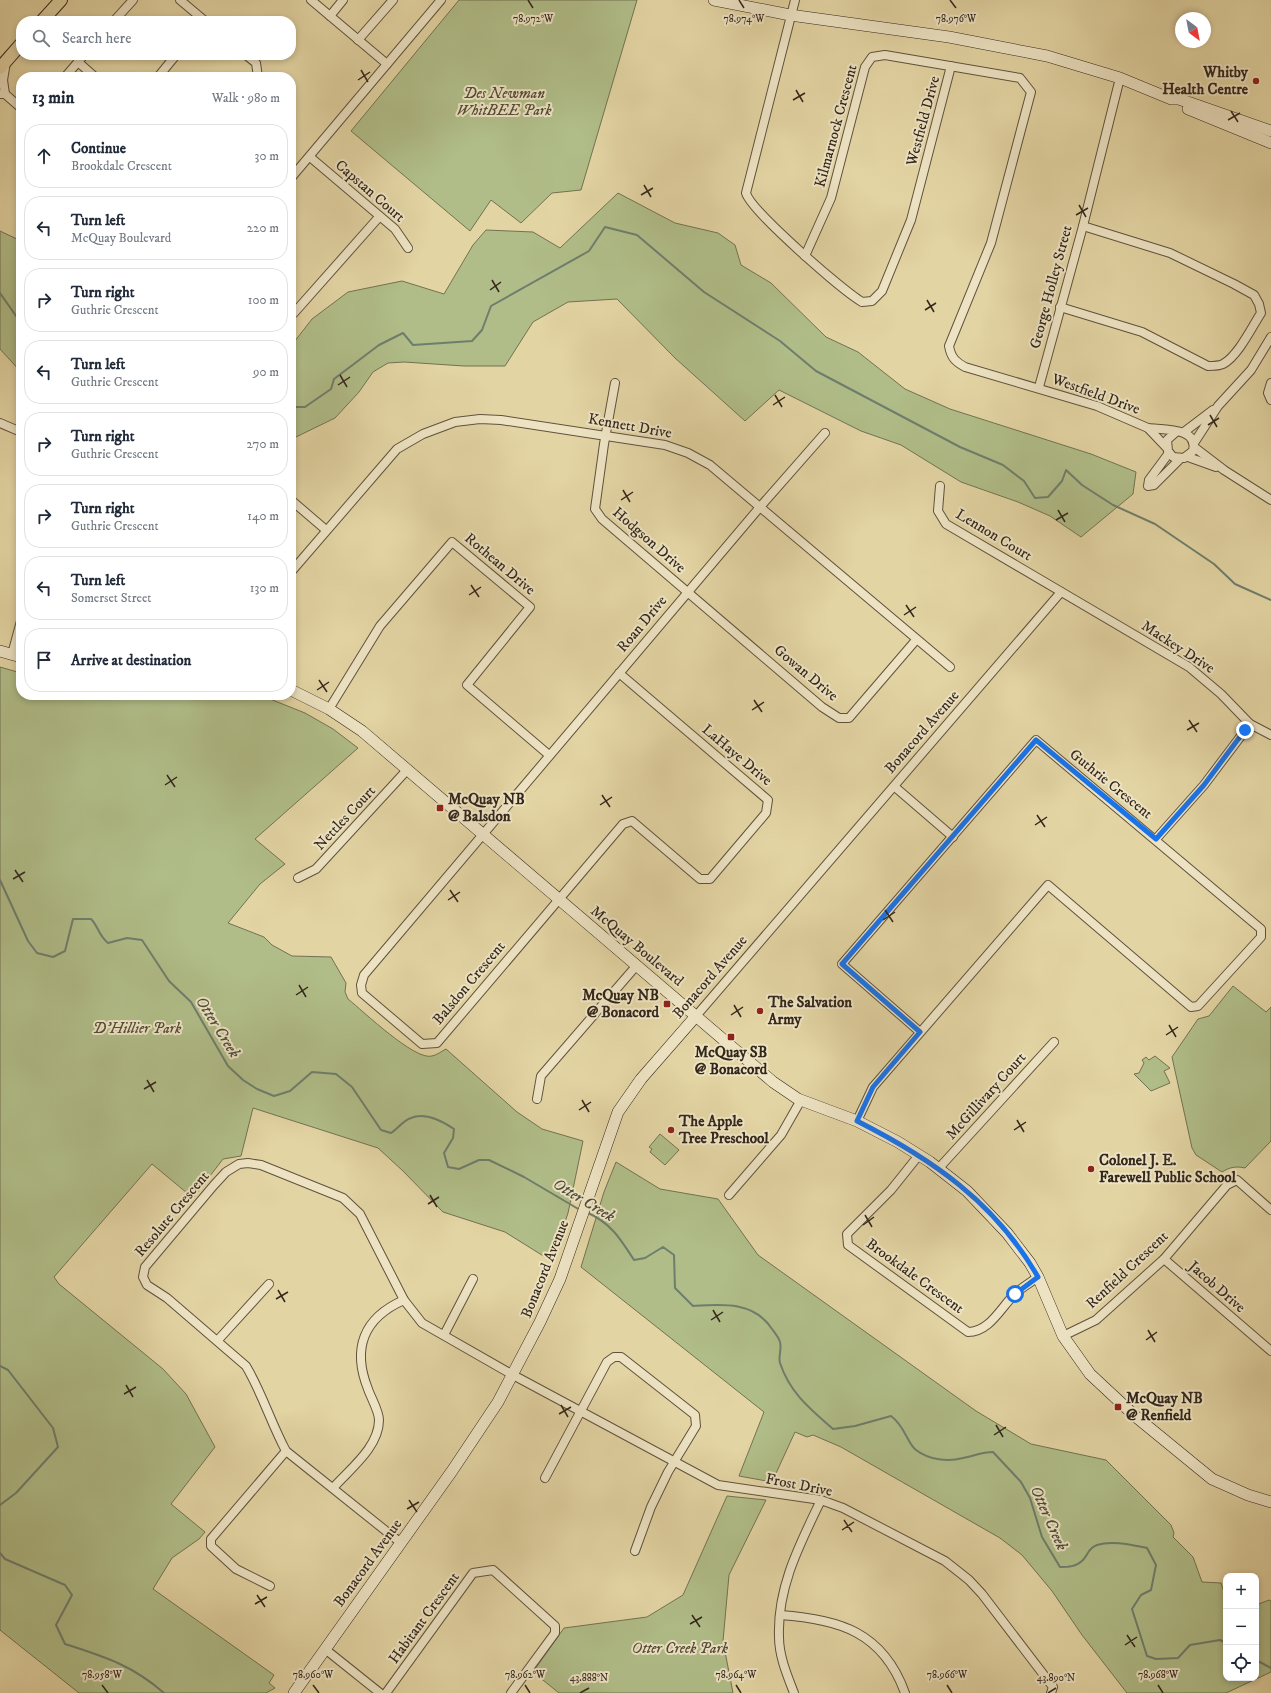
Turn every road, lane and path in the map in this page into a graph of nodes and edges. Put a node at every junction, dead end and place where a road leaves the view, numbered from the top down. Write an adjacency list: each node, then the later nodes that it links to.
1 (133, 0): 12 (street)
2 (180, 0): 13 (street)
3 (311, 0): 14 (street)
4 (343, 0): 14 (street)
5 (392, 0): 15 (street)
6 (441, 0): 21 (street)
7 (714, 0): 10 (street)
8 (795, 0): 10 (street, Westfield Drive)
9 (58, 1): 11 (main road)
10 (790, 15): 27 (street); 38 (street, Westfield Drive)
11 (46, 16)
12 (119, 16)
13 (199, 16)
14 (330, 16): 15 (street)
15 (358, 40): 21 (street)
16 (16, 50): 20 (main road)
17 (172, 60): 25 (street)
18 (252, 60): 26 (street)
19 (78, 62): 23 (street); 24 (street)
20 (3, 64): 28 (street)
21 (386, 64): 33 (street)
22 (951, 66): 38 (street, Kilmarnock Crescent); 38 (street, Westfield Drive); 44 (street, Westfield Drive)
23 (69, 72)
24 (89, 72)
25 (162, 72)
26 (257, 72)
27 (1120, 78): 29 (street); 36 (street, George Holley Street)
28 (3, 94): 30 (street)
29 (1171, 99): 31 (street); 32 (street)
30 (16, 104)
31 (1271, 131)
32 (1271, 143)
33 (310, 157): 34 (street); 35 (street, Capstan Court)
34 (296, 172)
35 (379, 217): 37 (street, Capstan Court); 40 (street)
36 (1083, 226): 39 (street, George Holley Street); 39 (street)
37 (408, 248)
38 (805, 256)
39 (1060, 306): 44 (street, George Holley Street)
40 (296, 312)
41 (1271, 337): 46 (street)
42 (616, 383): 52 (street)
43 (1271, 383): 45 (street)
44 (1039, 388): 48 (street, Westfield Drive)
45 (1271, 400)
46 (1218, 406): 50 (street); 53 (street)
47 (0, 423): 49 (street)
48 (1148, 428): 50 (street); 54 (street, Westfield Drive)
49 (16, 430)
50 (1180, 432): 53 (street); 54 (street)
51 (825, 433): 60 (street, Roan Drive)
52 (606, 435): 60 (street, Kennett Drive); 61 (street, Kennett Drive); 63 (street, Hodgson Drive)
53 (1194, 445): 55 (street); 56 (street)
54 (1168, 450): 55 (street); 55 (street)
55 (1184, 458): 56 (street)
56 (1224, 470): 58 (street)
57 (940, 486): 64 (street, Lennon Court)
58 (1271, 500)
59 (296, 504): 61 (street)
60 (760, 507): 63 (street, Roan Drive); 65 (street, Kennett Drive)
61 (326, 530): 62 (street, Kennett Drive)
62 (296, 566)
63 (688, 592): 65 (street, Gowan Drive); 69 (street, Roan Drive)
64 (1061, 592): 72 (street, Mackey Drive); 76 (street, Bonacord Avenue)
65 (916, 640): 68 (street, Kennett Drive)
66 (0, 650): 67 (street)
67 (16, 656)
68 (950, 667)
69 (619, 673): 74 (street, Roan Drive); 81 (street, LaHaye Drive)
70 (296, 692): 71 (street, McQuay Boulevard)
71 (329, 709): 74 (street, Rothean Drive); 75 (street, McQuay Boulevard)
72 (1250, 724): 73 (street, Mackey Drive); 79 (street)
73 (1271, 735)
74 (549, 755): 77 (street, Roan Drive)
75 (407, 770): 77 (street, McQuay Boulevard); 80 (street, Nettles Court)
76 (895, 787): 78 (street); 83 (street, Bonacord Avenue)
77 (482, 834): 81 (street, McQuay Boulevard); 81 (street, Balsdon Crescent)
78 (953, 836): 79 (street, Guthrie Crescent); 84 (street, Guthrie Crescent)
79 (1156, 839): 84 (street, Guthrie Crescent)
80 (298, 878)
81 (559, 899): 82 (street, McQuay Boulevard)
82 (637, 965): 83 (street, McQuay Boulevard); 86 (street)
83 (696, 1016): 87 (street, McQuay Boulevard); 102 (street, Bonacord Avenue)
84 (920, 1032): 88 (street, Guthrie Crescent)
85 (1054, 1042): 90 (street, McGillivary Court)
86 (537, 1099)
87 (801, 1100): 88 (street, McQuay Boulevard); 91 (street)
88 (857, 1121): 89 (street, McQuay Boulevard)
89 (920, 1155): 90 (street, McQuay Boulevard); 94 (street, Brookdale Crescent)
90 (939, 1168): 94 (street, McQuay Boulevard)
91 (729, 1195)
92 (1271, 1210): 93 (street, Renfield Crescent)
93 (1164, 1259): 99 (street, Renfield Crescent); 101 (street, Jacob Drive)
94 (1038, 1277): 99 (street, McQuay Boulevard)
95 (473, 1279): 98 (street)
96 (269, 1284): 100 (street)
97 (404, 1300): 98 (street, Resolute Crescent); 100 (street, Resolute Crescent); 107 (street)
98 (444, 1335): 102 (street, Resolute Crescent)
99 (1063, 1336): 109 (street, McQuay Boulevard)
100 (218, 1340): 104 (street, Resolute Crescent)
101 (1271, 1350)
102 (514, 1375): 103 (street, Frost Drive); 110 (street, Bonacord Avenue)
103 (581, 1411): 105 (street, Frost Drive); 105 (street); 106 (street)
104 (286, 1451): 107 (street, Resolute Crescent); 112 (street)
105 (673, 1462): 108 (street, Frost Drive); 111 (street)
106 (545, 1478)
107 (334, 1487): 110 (street, Resolute Crescent)
108 (821, 1500): 113 (street); 121 (street, Frost Drive)
109 (1271, 1502)
110 (401, 1543): 114 (street, Bonacord Avenue)
111 (635, 1551)
112 (270, 1586)
113 (780, 1615): 119 (street); 120 (street)
114 (325, 1649): 115 (street, Bonacord Avenue); 116 (street)
115 (294, 1693)
116 (380, 1693)
117 (386, 1693): 118 (street, Habitant Crescent)
118 (511, 1693)
119 (794, 1693)
120 (905, 1693)
121 (1051, 1693)

